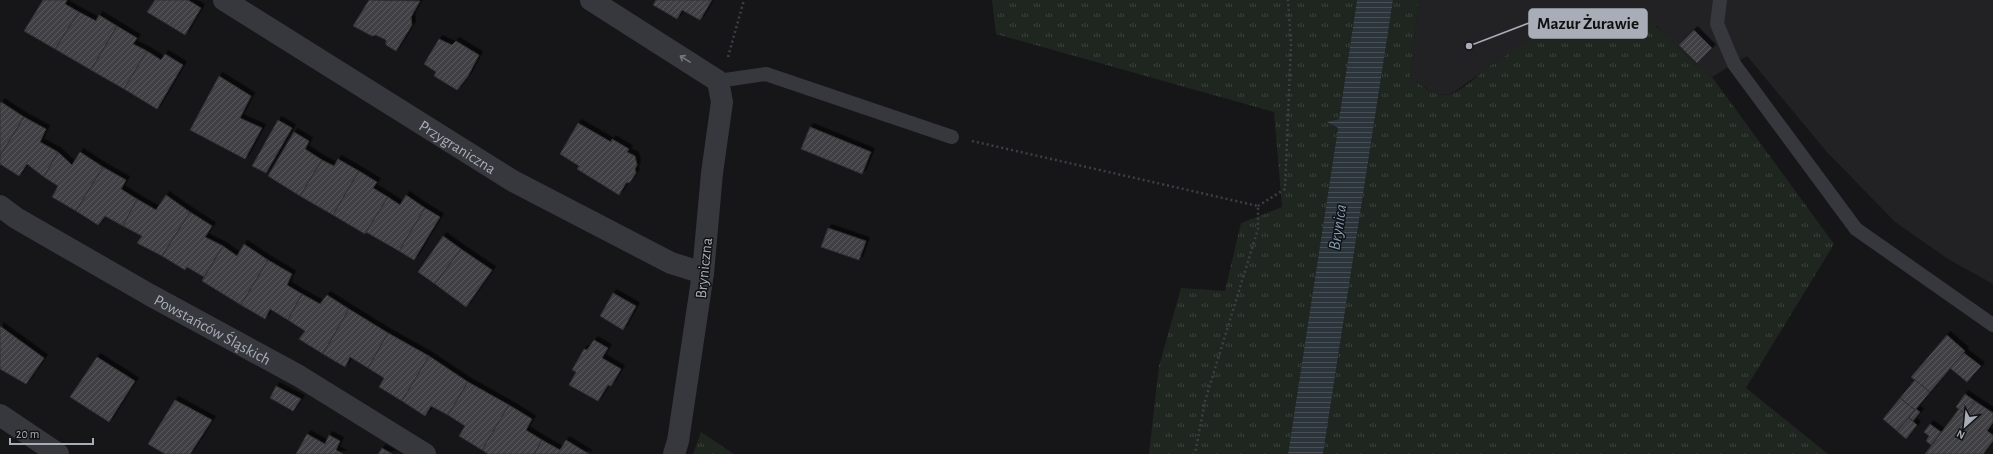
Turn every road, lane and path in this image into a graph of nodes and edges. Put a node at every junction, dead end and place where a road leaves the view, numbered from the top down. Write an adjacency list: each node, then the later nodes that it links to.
1 (224, 0): 10 (street, Przygraniczna)
2 (591, 0): 6 (street, one-way to 2)
3 (744, 0): 6 (path)
4 (1288, 0): 9 (path)
5 (1720, 0): 11 (lane)
6 (718, 81): 7 (lane); 10 (street, Bryniczna)
7 (952, 137): 9 (path)
8 (0, 206): 14 (street, Powstańców Śląskich)
9 (1258, 206): 16 (path)
10 (703, 274): 15 (street, Bryniczna)
11 (1993, 325)
12 (0, 415): 13 (street)
13 (58, 454)
14 (425, 454)
15 (674, 454)
16 (1195, 454)

